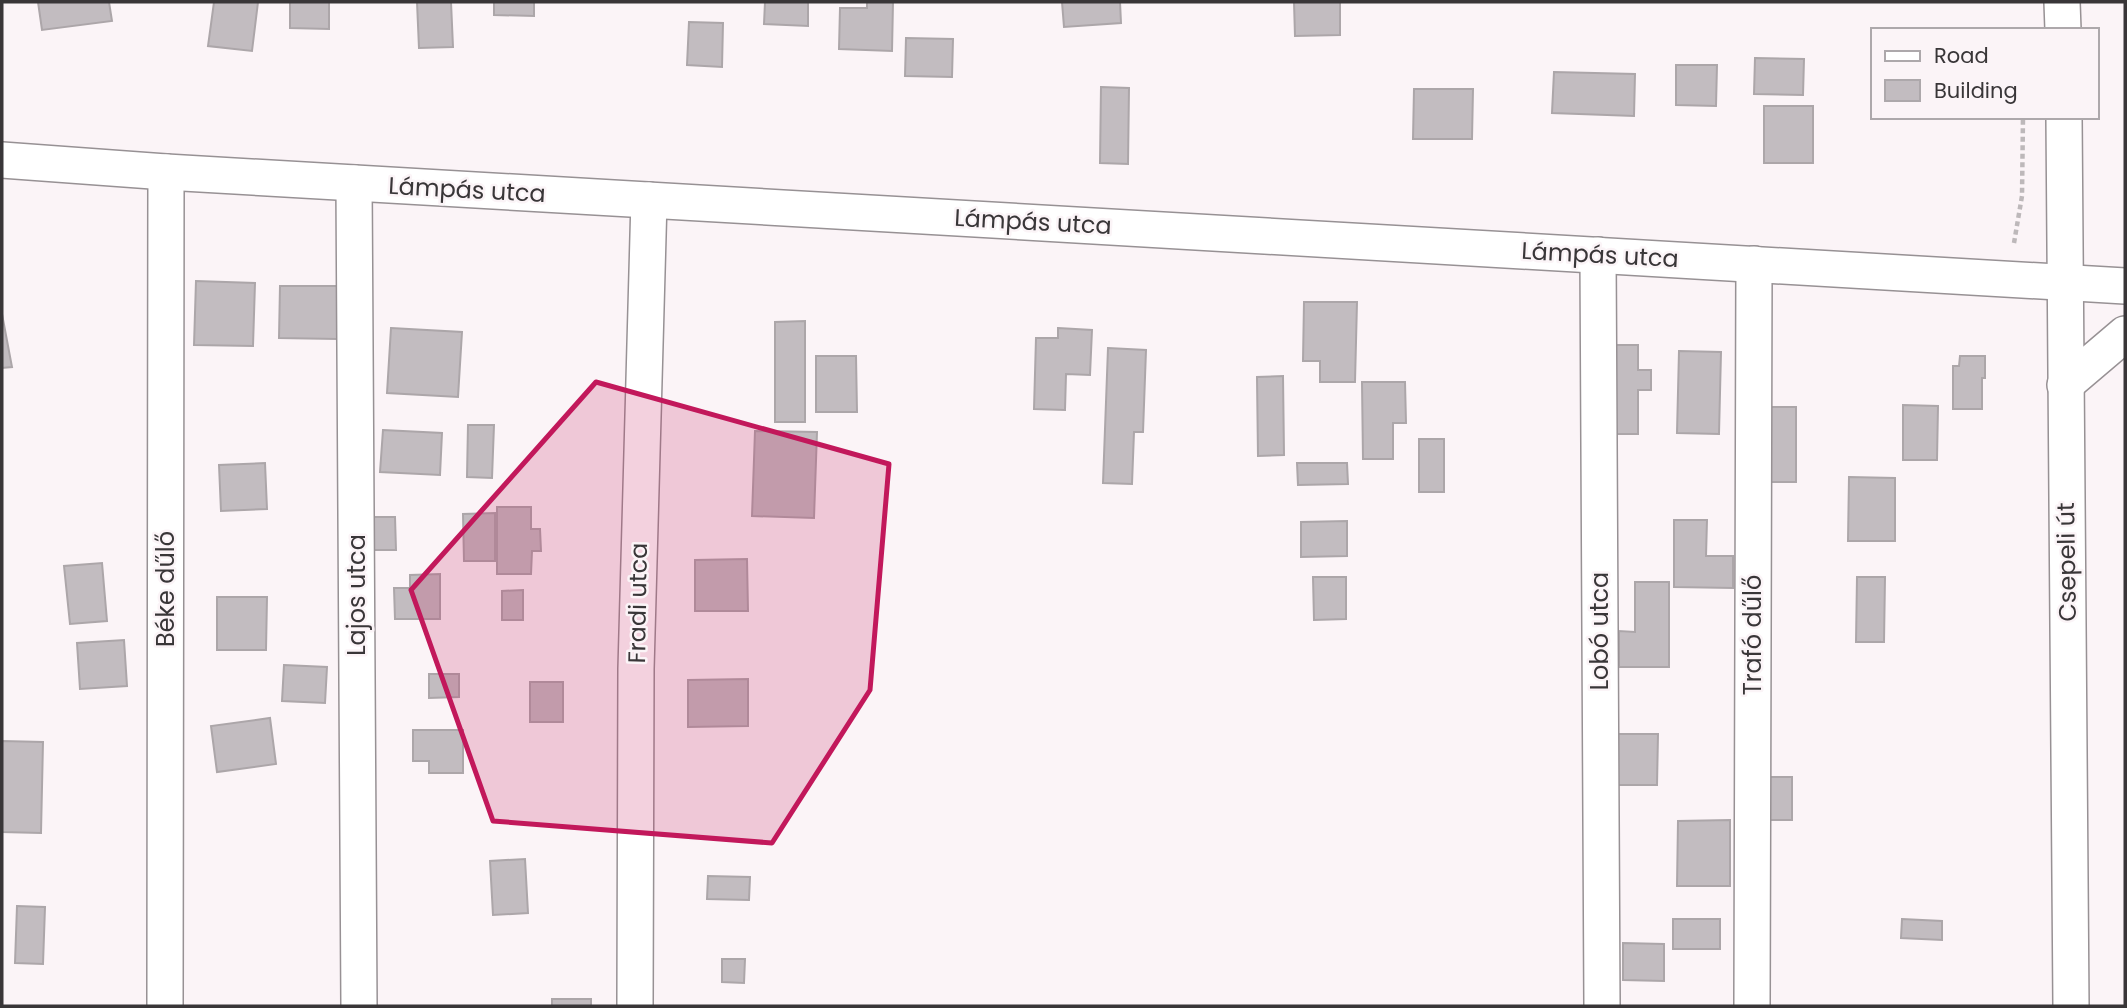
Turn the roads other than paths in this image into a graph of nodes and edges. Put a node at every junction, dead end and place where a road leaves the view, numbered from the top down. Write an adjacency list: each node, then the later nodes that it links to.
1 (2062, 2): 2 (street)
2 (2063, 28)
3 (2064, 119): 10 (street, Csepeli út)
4 (2, 160): 5 (street, Lámpás utca)
5 (166, 172): 6 (street, Lámpás utca); 14 (street, Béke dűlő)
6 (354, 183): 7 (street, Lámpás utca); 15 (street, Lajos utca)
7 (649, 200): 8 (street, Lámpás utca); 16 (street, Fradi utca)
8 (1598, 255): 9 (street, Lámpás utca); 17 (street, Lobó utca)
9 (1754, 264): 10 (street, Lámpás utca); 18 (street, Trafó dűlő)
10 (2065, 282): 11 (street, Lámpás utca); 13 (street, Csepeli út)
11 (2125, 286)
12 (2125, 334): 13 (street)
13 (2065, 386): 19 (street, Csepeli út)
14 (165, 1006)
15 (359, 1006)
16 (635, 1006)
17 (1602, 1006)
18 (1752, 1006)
19 (2071, 1006)

